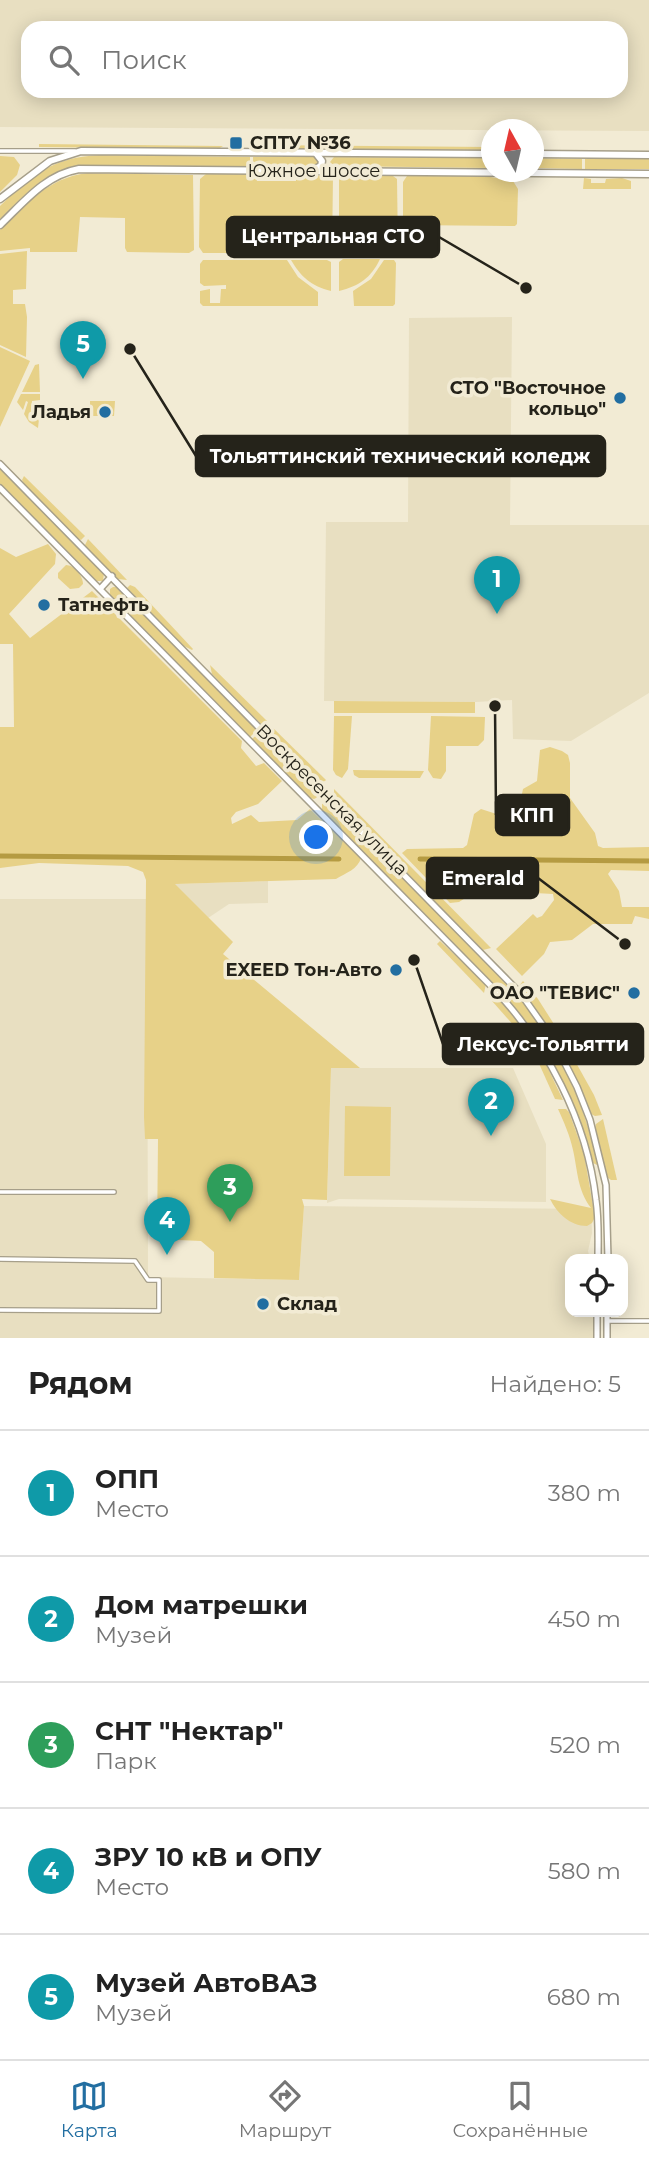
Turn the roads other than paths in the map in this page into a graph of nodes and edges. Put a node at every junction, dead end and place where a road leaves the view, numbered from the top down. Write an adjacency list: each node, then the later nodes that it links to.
1 (81, 151): 2 (street); 3 (main road, Южное шоссе); 11 (main road, Южное шоссе)
2 (0, 152)
3 (315, 152): 4 (main road, Южное шоссе); 8 (main road)
4 (331, 153): 5 (main road, Южное шоссе); 9 (main road)
5 (481, 154)
6 (544, 154): 7 (main road)
7 (649, 155)
8 (313, 170): 9 (main road, Южное шоссе); 12 (main road, Южное шоссе)
9 (332, 170): 10 (main road, Южное шоссе)
10 (649, 174)
11 (0, 200)
12 (0, 225)
13 (0, 464): 15 (main road, Воскресенская улица)
14 (0, 488): 16 (main road, Воскресенская улица)
15 (112, 576): 16 (main road); 17 (main road, Воскресенская улица)
16 (100, 589): 18 (main road, Воскресенская улица)
17 (324, 793): 18 (main road); 19 (main road, Воскресенская улица)
18 (312, 805): 20 (main road, Воскресенская улица)
19 (600, 1160): 20 (main road); 21 (main road, Воскресенская улица)
20 (589, 1163): 22 (main road, Воскресенская улица)
21 (606, 1185): 22 (main road); 26 (main road, Воскресенская улица)
22 (595, 1189): 25 (main road, Воскресенская улица)
23 (0, 1192): 24 (street)
24 (114, 1192)
25 (598, 1254)
26 (608, 1254)
27 (0, 1259): 28 (street)
28 (0, 1310)
29 (597, 1317): 31 (main road)
30 (607, 1317): 32 (main road)
31 (597, 1321): 32 (main road); 34 (main road)
32 (607, 1321): 33 (street); 35 (main road)
33 (649, 1321)
34 (597, 1338)
35 (607, 1338)

